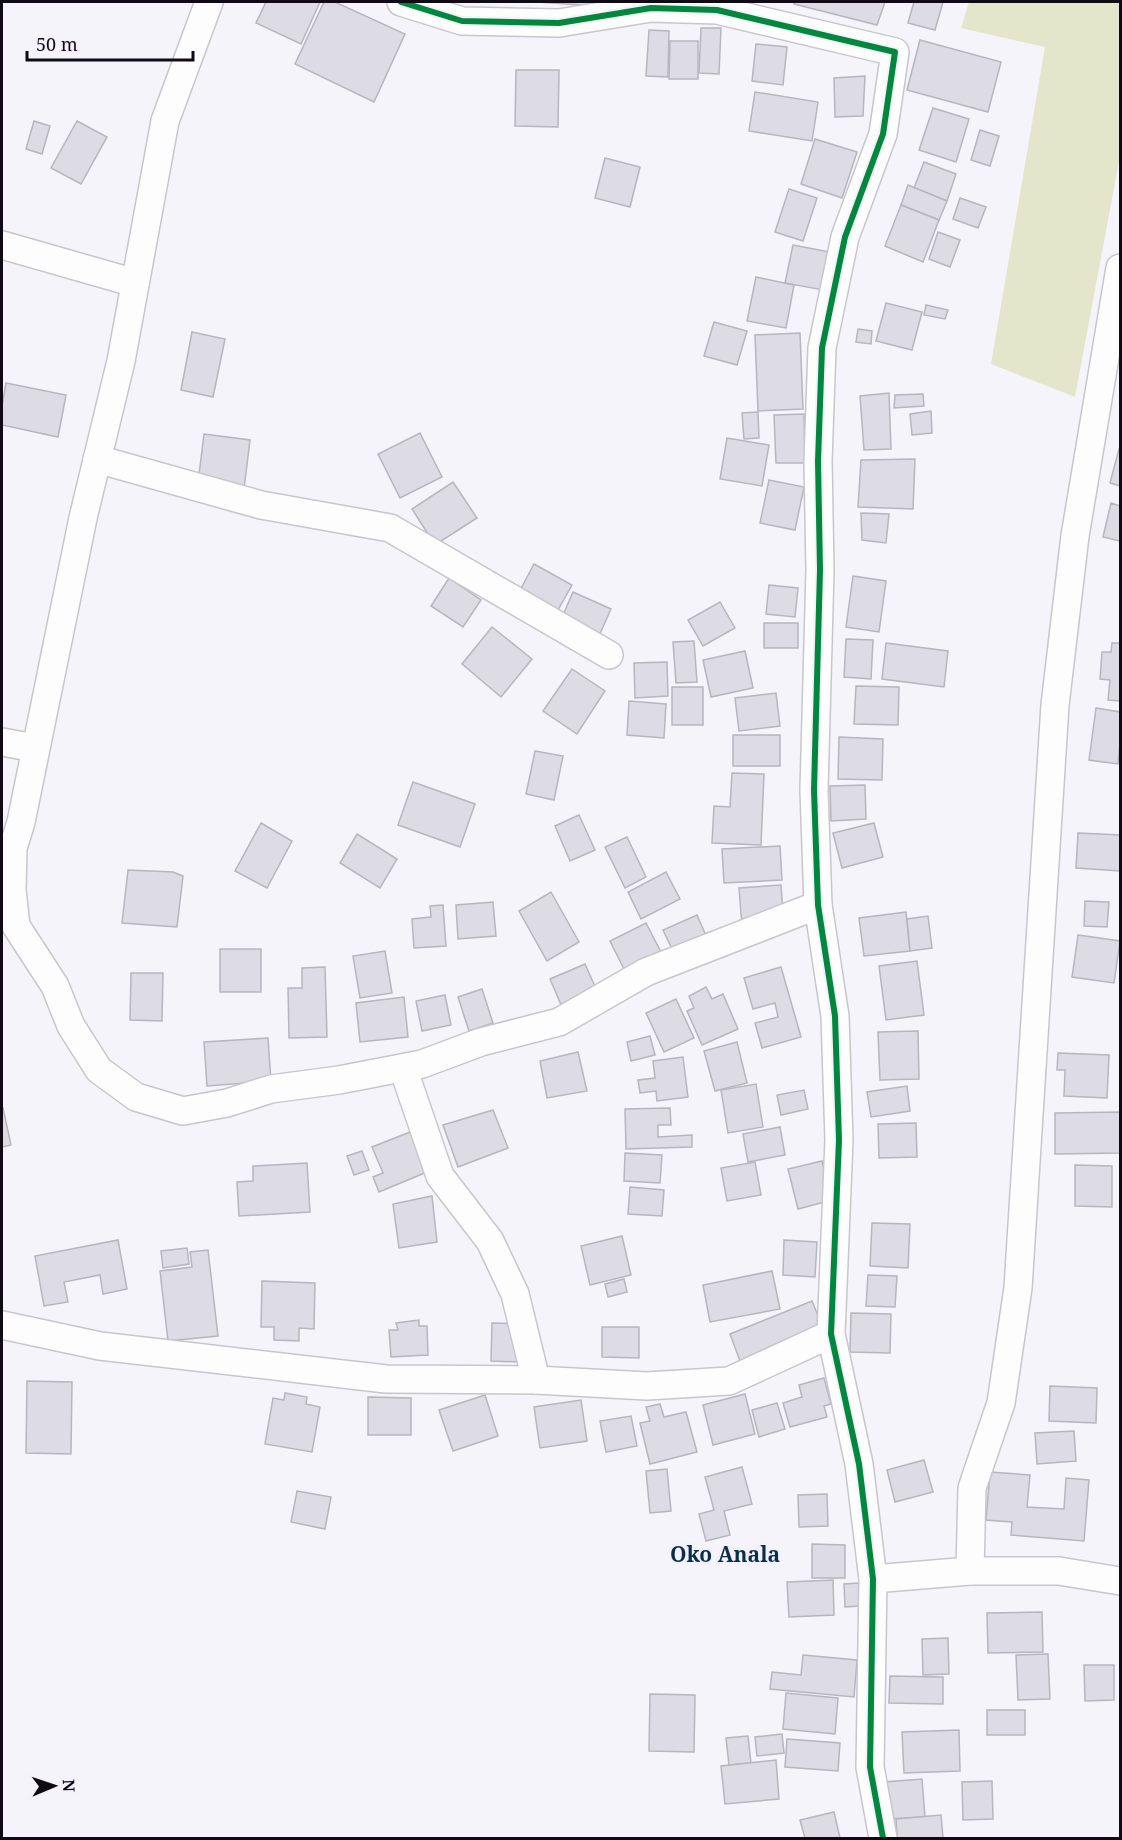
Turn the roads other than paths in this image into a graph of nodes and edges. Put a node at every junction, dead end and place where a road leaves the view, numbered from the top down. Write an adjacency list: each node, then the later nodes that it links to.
1 (209, 2): 5 (street)
2 (401, 2): 10 (street)
3 (2, 245): 5 (street)
4 (1120, 268): 15 (street)
5 (135, 283): 6 (street)
6 (97, 459): 7 (street); 9 (street)
7 (609, 656)
8 (2, 742): 9 (street)
9 (36, 748): 11 (street)
10 (818, 905): 11 (street); 13 (street)
11 (402, 1068): 14 (street)
12 (2, 1325): 14 (street)
13 (831, 1334): 14 (street); 16 (street)
14 (536, 1380)
15 (970, 1571): 16 (street); 17 (street)
16 (873, 1579): 18 (street)
17 (1120, 1581)
18 (883, 1839)

